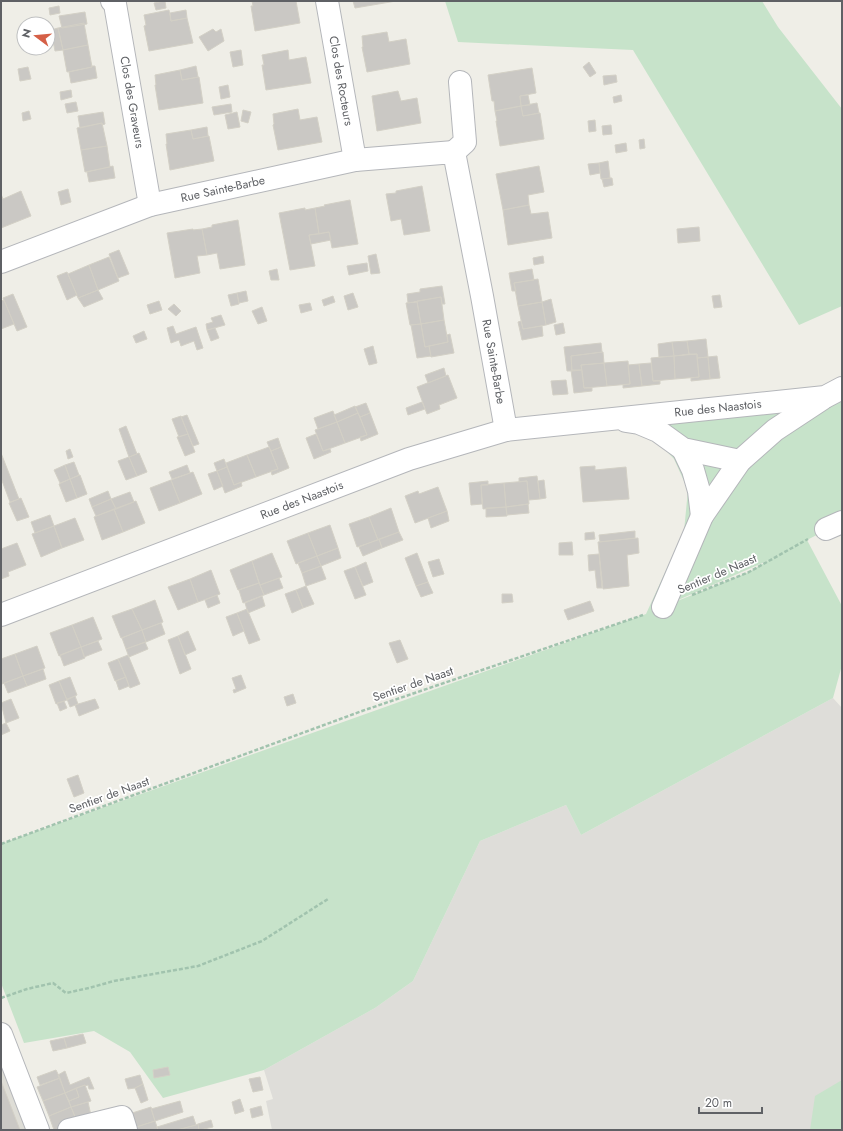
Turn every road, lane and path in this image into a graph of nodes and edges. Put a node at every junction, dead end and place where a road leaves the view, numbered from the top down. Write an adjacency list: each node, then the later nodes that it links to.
1 (112, 1): 6 (street, Clos des Graveurs)
2 (328, 1): 5 (street, Clos des Rocteurs)
3 (460, 82): 4 (street)
4 (454, 152): 5 (street, Rue Sainte-Barbe); 10 (street, Rue Sainte-Barbe)
5 (355, 160): 6 (street, Rue Sainte-Barbe)
6 (150, 205): 7 (street, Rue Sainte-Barbe)
7 (1, 262)
8 (833, 393): 9 (street, Rue des Naastois); 12 (street, Rue des Naastois)
9 (612, 418): 10 (street, Rue des Naastois); 11 (street, Rue des Naastois)
10 (506, 430): 16 (street, Rue des Naastois)
11 (683, 449): 12 (street, Rue des Naastois); 13 (street, Rue des Naastois)
12 (740, 461): 13 (street, Rue des Naastois)
13 (702, 516): 15 (street, Rue des Naastois)
14 (834, 526): 15 (path, Sentier de Naast)
15 (662, 607): 17 (path, Sentier de Naast)
16 (1, 615)
17 (1, 844)
18 (328, 899): 19 (path)
19 (1, 998)
20 (1, 1034): 21 (street)
21 (38, 1130)
22 (69, 1130): 23 (street)
23 (126, 1130)

